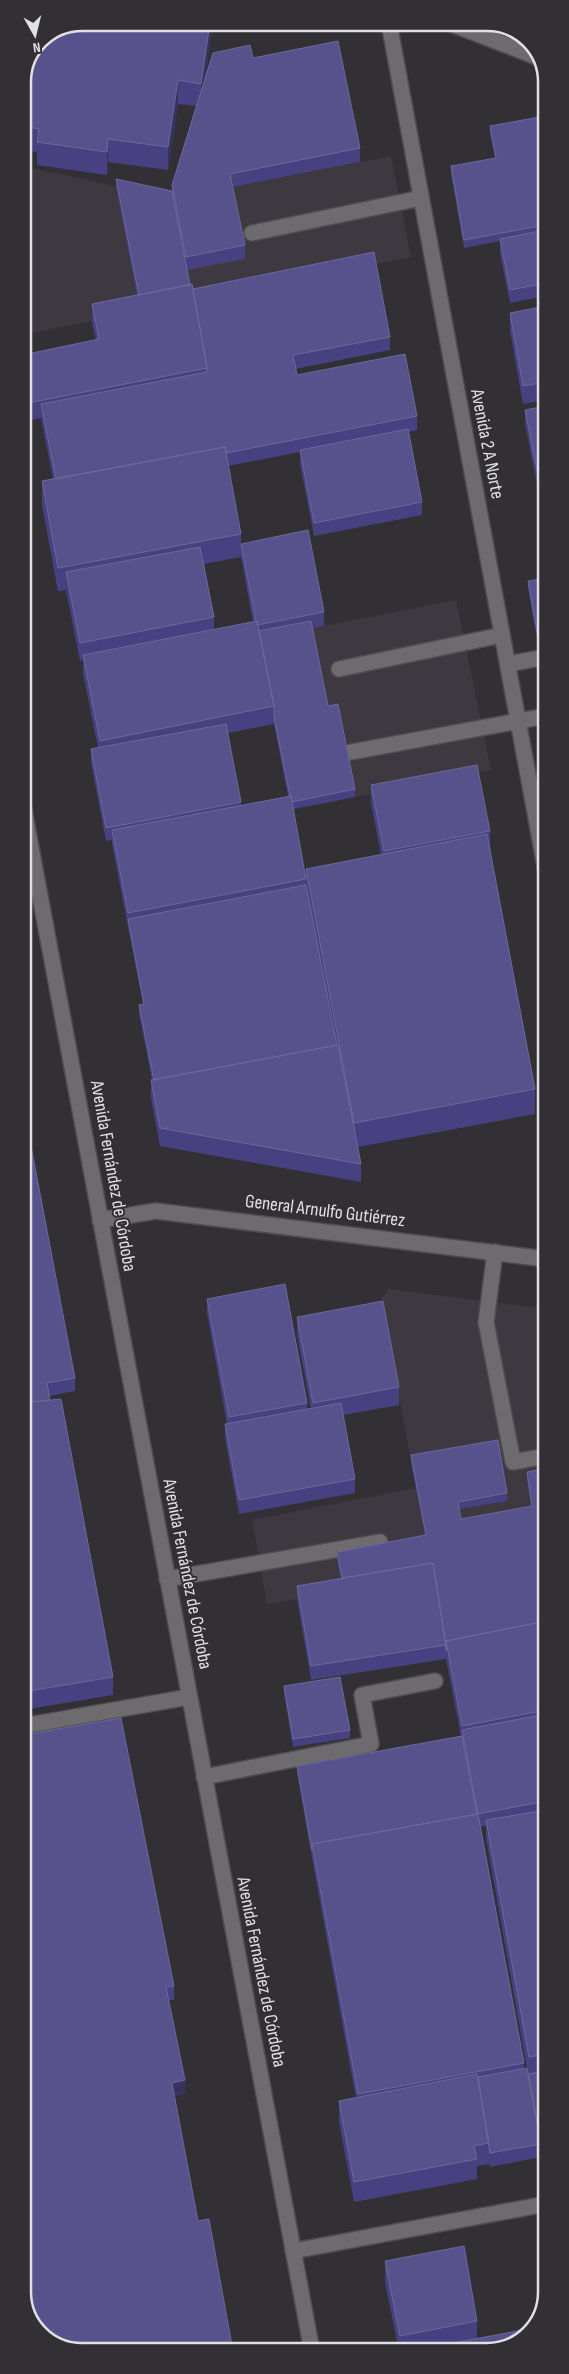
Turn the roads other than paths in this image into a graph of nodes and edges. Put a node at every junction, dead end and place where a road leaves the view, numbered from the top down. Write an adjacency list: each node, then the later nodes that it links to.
1 (390, 31): 4 (street, Avenida 2 A Norte)
2 (470, 31): 3 (street)
3 (528, 53)
4 (421, 198): 5 (street); 6 (street, Avenida 2 A Norte)
5 (252, 233)
6 (502, 635): 8 (street, Avenida 2 A Norte); 9 (street)
7 (538, 658): 8 (street)
8 (508, 664): 11 (street, Avenida 2 A Norte)
9 (339, 670)
10 (538, 717): 11 (street)
11 (518, 721): 12 (street); 13 (street, Avenida 2 A Norte)
12 (352, 752)
13 (538, 829)
14 (31, 848): 15 (street, Avenida Fernández de Córdoba)
15 (100, 1220): 16 (street, General Arnulfo Gutiérrez); 20 (street, Avenida Fernández de Córdoba)
16 (494, 1252): 17 (street, General Arnulfo Gutiérrez); 18 (street)
17 (538, 1258)
18 (538, 1457)
19 (380, 1542): 20 (street)
20 (167, 1579): 22 (street, Avenida Fernández de Córdoba)
21 (436, 1681): 24 (street)
22 (189, 1697): 23 (street); 24 (street, Avenida Fernández de Córdoba)
23 (31, 1725)
24 (204, 1777): 26 (street, Avenida Fernández de Córdoba)
25 (538, 2205): 26 (street)
26 (293, 2251): 27 (street, Avenida Fernández de Córdoba)
27 (310, 2343)

